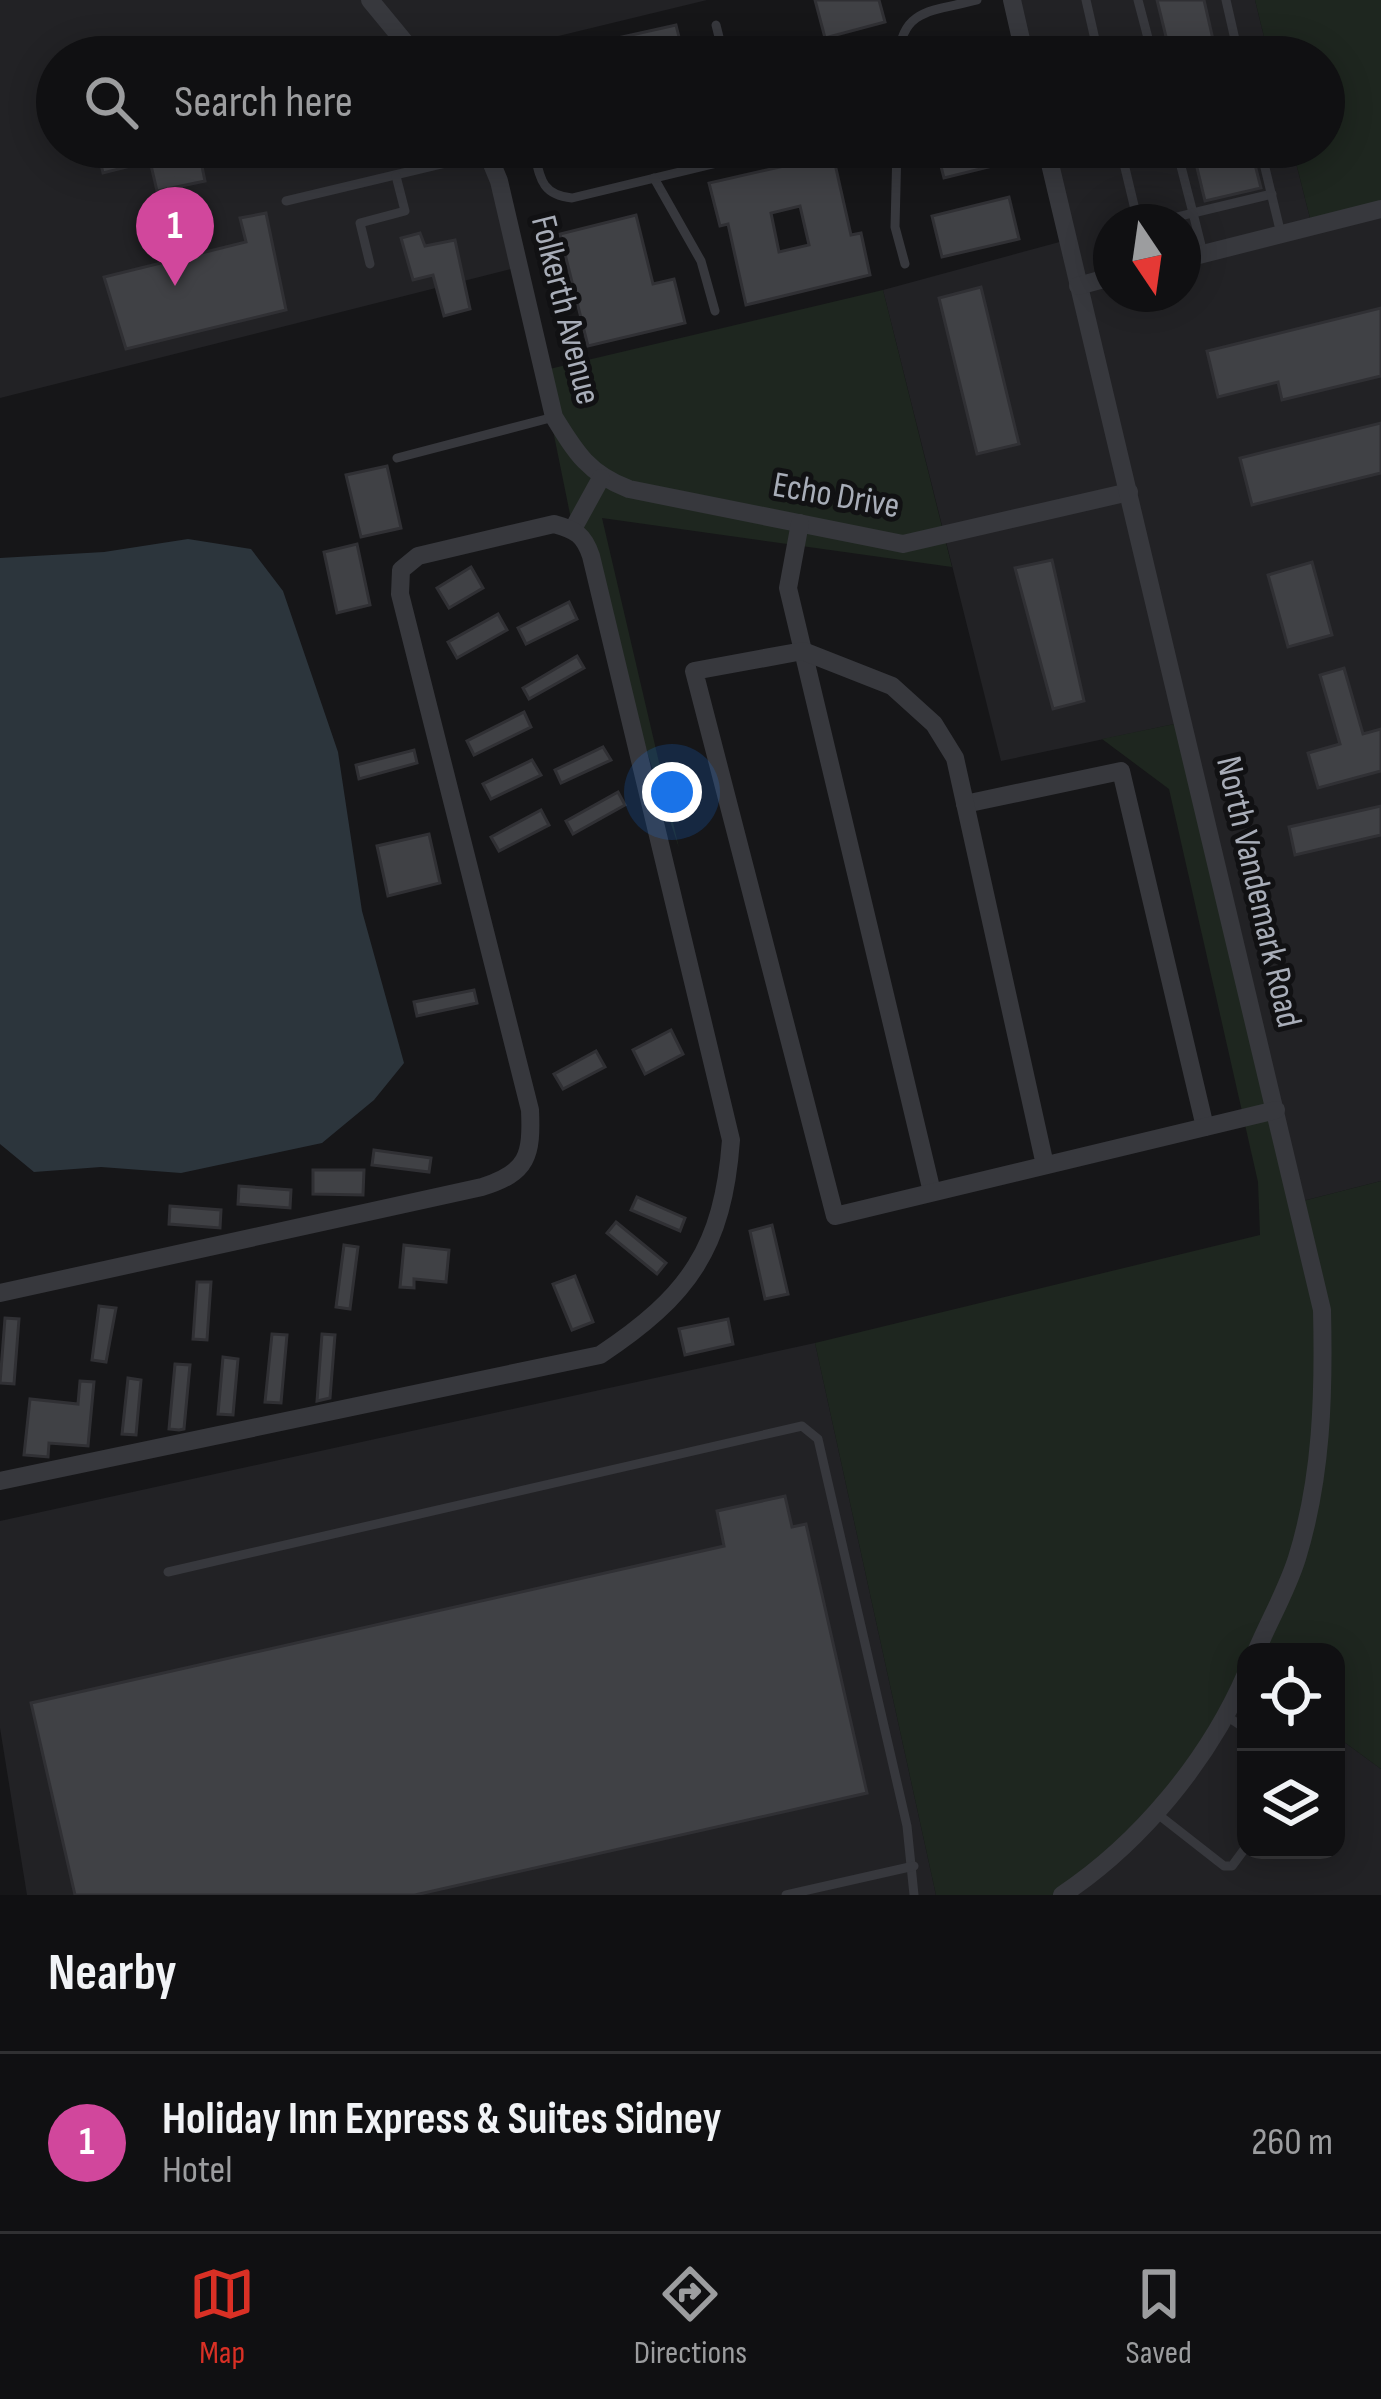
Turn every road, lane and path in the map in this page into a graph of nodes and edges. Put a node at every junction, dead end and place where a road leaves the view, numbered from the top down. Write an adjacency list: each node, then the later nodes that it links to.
1 (370, 0): 8 (street)
2 (977, 0): 10 (lane)
3 (1012, 0): 11 (street)
4 (1086, 0): 12 (lane)
5 (1138, 0): 13 (lane)
6 (1226, 0): 14 (lane)
7 (716, 25): 9 (lane)
8 (400, 36)
9 (719, 36)
10 (900, 36)
11 (1020, 36)
12 (1094, 36)
13 (1147, 36)
14 (1234, 36)
15 (427, 168): 24 (lane)
16 (492, 168): 40 (street, Folkerth Avenue)
17 (538, 168): 25 (lane)
18 (688, 168): 25 (lane)
19 (896, 168): 36 (lane)
20 (1051, 168): 38 (street, North Vandemark Road)
21 (1125, 168): 28 (lane)
22 (1181, 168): 29 (lane)
23 (1265, 168): 26 (lane)
24 (396, 176): 27 (lane); 35 (lane)
25 (653, 178): 39 (lane)
26 (1271, 194): 31 (lane); 32 (lane)
27 (286, 201)
28 (1134, 204)
29 (1191, 204)
30 (1381, 209): 32 (street)
31 (1201, 211)
32 (1281, 234): 34 (street)
33 (1201, 246): 34 (lane)
34 (1203, 254)
35 (370, 264)
36 (905, 264)
37 (1093, 282): 38 (street)
38 (1078, 286): 43 (street, North Vandemark Road)
39 (715, 311)
40 (554, 417): 41 (lane); 42 (street, Folkerth Avenue)
41 (397, 458)
42 (601, 478): 44 (street, Echo Drive); 45 (street)
43 (1129, 492): 44 (street, Echo Drive); 48 (street, North Vandemark Road)
44 (800, 523): 46 (street)
45 (573, 529): 52 (street); 53 (street)
46 (803, 651): 47 (street); 51 (street); 51 (street)
47 (965, 804): 49 (street); 50 (street)
48 (1276, 1110): 49 (street); 55 (street, North Vandemark Road)
49 (1205, 1127): 50 (street)
50 (1046, 1165): 51 (street)
51 (932, 1192)
52 (0, 1293)
53 (0, 1481)
54 (168, 1572): 61 (lane)
55 (1260, 1643)
56 (1237, 1692): 57 (street)
57 (1225, 1715): 58 (lane); 59 (street)
58 (1237, 1723)
59 (1155, 1812): 60 (lane); 64 (street)
60 (1237, 1859)
61 (914, 1866): 62 (lane); 63 (lane)
62 (786, 1895)
63 (914, 1895)
64 (1062, 1895)

